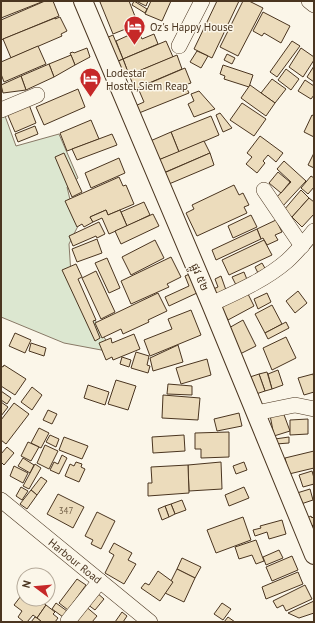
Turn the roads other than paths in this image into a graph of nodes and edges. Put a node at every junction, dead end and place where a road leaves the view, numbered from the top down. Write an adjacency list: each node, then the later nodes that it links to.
1 (83, 1): 11 (main road, ផ្លូវ ៥២)
2 (202, 1): 5 (street)
3 (309, 1): 4 (street)
4 (314, 5)
5 (179, 46)
6 (37, 95): 7 (street)
7 (1, 110)
8 (264, 190): 10 (street)
9 (314, 231): 10 (street)
10 (302, 246): 11 (street)
11 (211, 304): 13 (main road, ផ្លូវ ៥២)
12 (314, 409): 13 (street)
13 (256, 413): 15 (main road, ផ្លូវ ៥២)
14 (1, 500): 16 (street, Harbour Road)
15 (314, 555)
16 (100, 581): 17 (street, Harbour Road); 18 (street)
17 (132, 616): 19 (street, Harbour Road)
18 (68, 621)
19 (150, 622)

